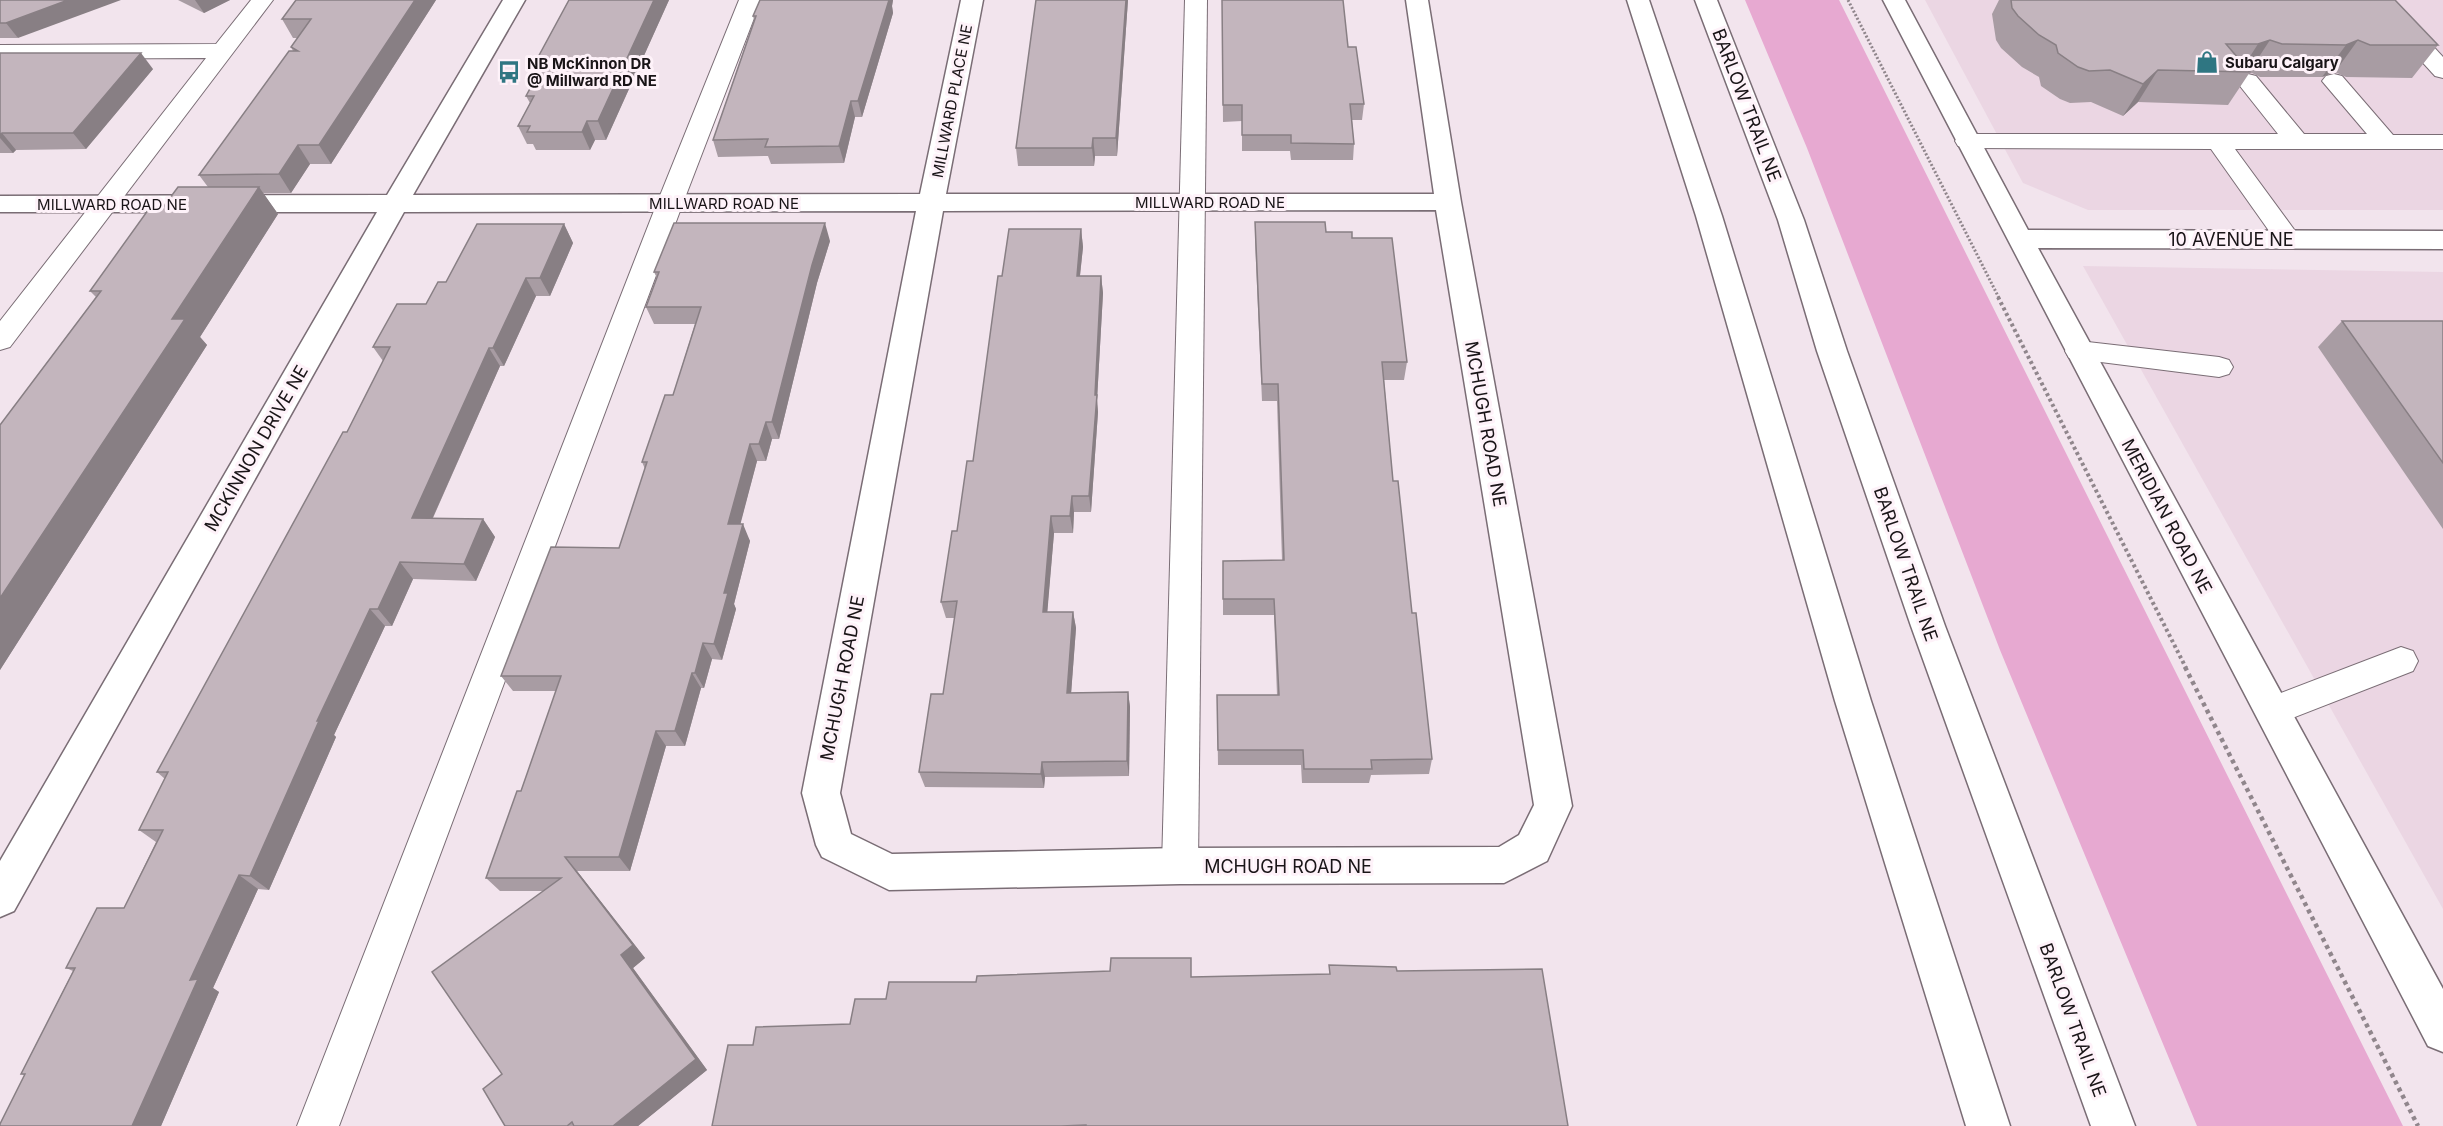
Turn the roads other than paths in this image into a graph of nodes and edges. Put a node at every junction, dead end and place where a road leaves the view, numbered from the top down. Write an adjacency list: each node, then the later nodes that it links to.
1 (262, 0): 11 (lane)
2 (514, 0): 27 (street, MCKINNON DRIVE NE)
3 (750, 0): 24 (lane)
4 (972, 0): 21 (street, MILLWARD PLACE NE)
5 (1196, 0): 22 (lane)
6 (1417, 0): 23 (street, MCHUGH ROAD NE)
7 (1638, 0): 40 (street)
8 (1706, 0): 41 (street, BARLOW TRAIL NE)
9 (1894, 0): 16 (street, MERIDIAN ROAD NE)
10 (2397, 21): 13 (lane)
11 (223, 51): 12 (lane); 26 (lane)
12 (0, 52)
13 (2443, 71)
14 (2248, 81): 18 (lane)
15 (2334, 81): 19 (lane)
16 (1967, 141): 17 (lane); 28 (street, MERIDIAN ROAD NE)
17 (2218, 142): 18 (lane); 29 (lane)
18 (2297, 142): 19 (lane)
19 (2386, 142): 20 (lane)
20 (2443, 142)
21 (931, 202): 22 (street, MILLWARD ROAD NE); 24 (street, MILLWARD ROAD NE); 36 (street, MCHUGH ROAD NE)
22 (1193, 202): 23 (street, MILLWARD ROAD NE); 36 (lane)
23 (1448, 202): 36 (street, MCHUGH ROAD NE)
24 (670, 203): 27 (street, MILLWARD ROAD NE); 39 (lane)
25 (0, 204): 26 (street, MILLWARD ROAD NE)
26 (106, 204): 27 (street, MILLWARD ROAD NE); 31 (lane)
27 (395, 204): 37 (street, MCKINNON DRIVE NE)
28 (2019, 239): 29 (street, 10 AVENUE NE); 32 (street, MERIDIAN ROAD NE)
29 (2288, 239): 30 (street, 10 AVENUE NE)
30 (2443, 240)
31 (0, 340)
32 (2079, 351): 33 (lane); 35 (street, MERIDIAN ROAD NE)
33 (2219, 367)
34 (2401, 661): 35 (lane)
35 (2272, 711): 38 (street, MERIDIAN ROAD NE)
36 (1180, 866)
37 (0, 898)
38 (2443, 1031)
39 (318, 1126)
40 (1988, 1126)
41 (2113, 1126)

